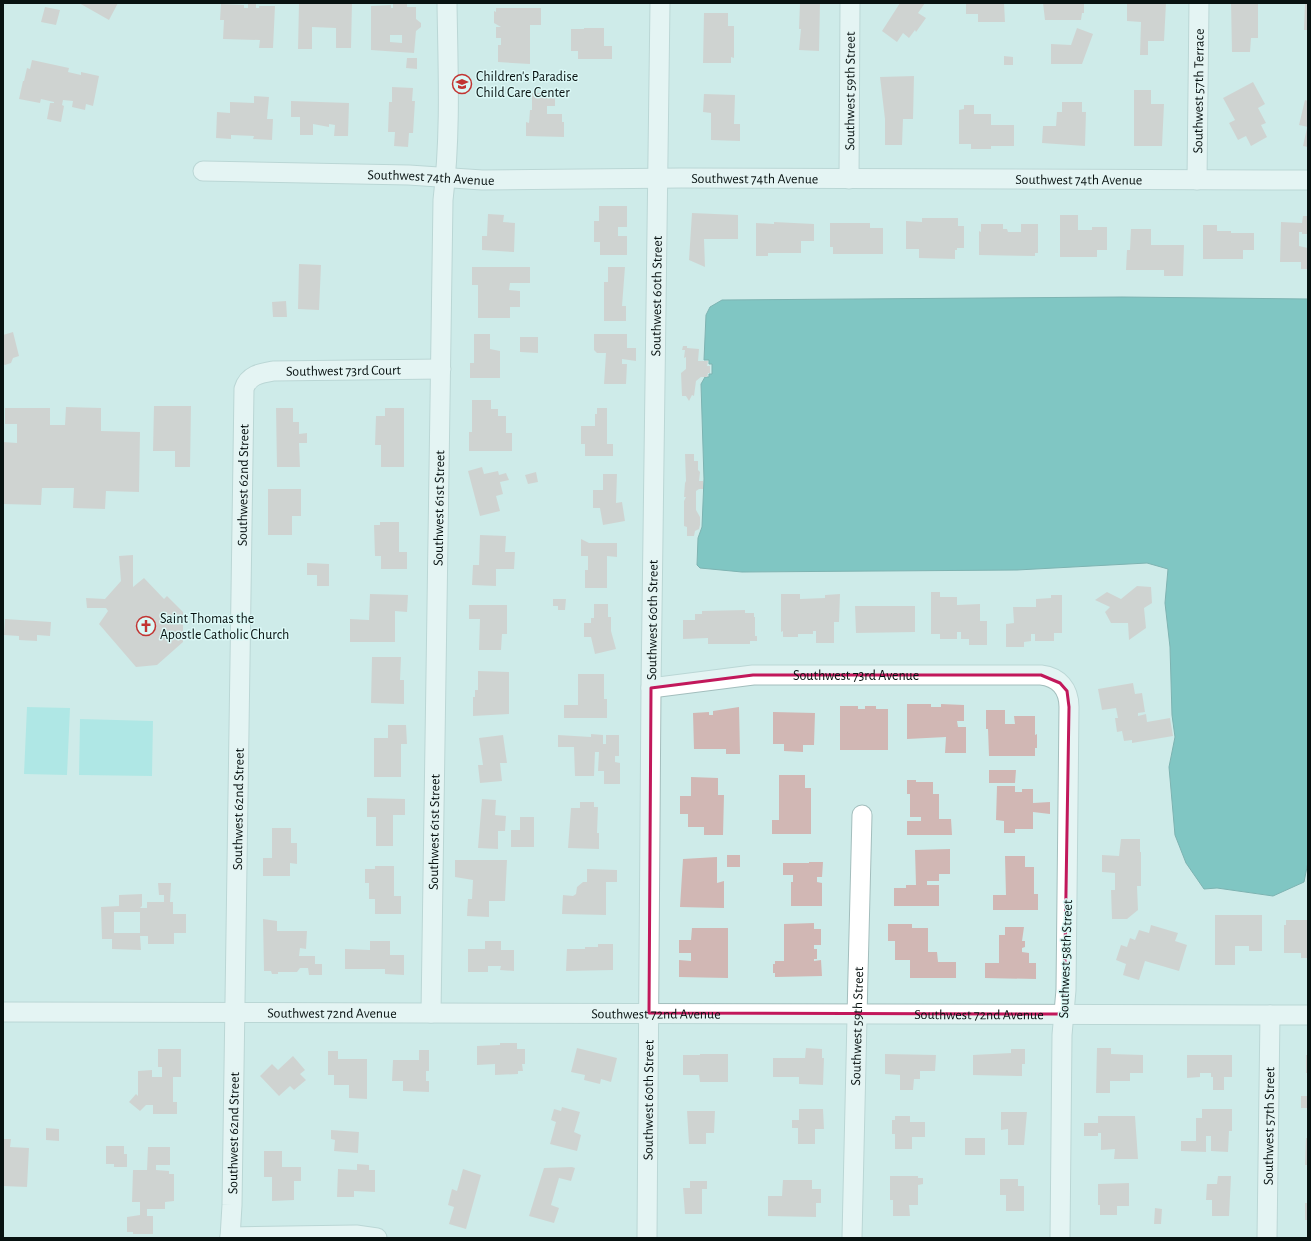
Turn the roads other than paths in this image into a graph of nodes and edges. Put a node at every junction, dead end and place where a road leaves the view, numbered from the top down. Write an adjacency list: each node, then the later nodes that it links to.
1 (447, 3): 6 (street, Southwest 61st Street)
2 (660, 3): 7 (street, Southwest 60th Street)
3 (850, 3): 8 (street, Southwest 59th Street)
4 (1199, 3): 9 (street, Southwest 57th Terrace)
5 (203, 171): 6 (street, Southwest 74th Avenue)
6 (446, 178): 7 (street, Southwest 74th Avenue); 11 (street, Southwest 61st Street)
7 (658, 178): 8 (street, Southwest 74th Avenue); 14 (street, Southwest 60th Street)
8 (849, 179): 9 (street, Southwest 74th Avenue)
9 (1197, 180): 10 (street, Southwest 74th Avenue)
10 (1308, 180)
11 (441, 369): 12 (street, Southwest 73rd Court); 18 (street, Southwest 61st Street)
12 (248, 380): 17 (street, Southwest 62nd Street)
13 (1060, 684): 14 (street, Southwest 73rd Avenue); 21 (street, Southwest 58th Street)
14 (651, 688): 19 (street, Southwest 60th Street)
15 (862, 815): 20 (street, Southwest 59th Street)
16 (3, 1012): 17 (street, Southwest 72nd Avenue)
17 (235, 1012): 18 (street, Southwest 72nd Avenue); 24 (street, Southwest 62nd Street)
18 (431, 1013): 19 (street, Southwest 72nd Avenue)
19 (649, 1013): 20 (street, Southwest 72nd Avenue); 26 (street, Southwest 60th Street)
20 (857, 1013): 21 (street, Southwest 72nd Avenue); 27 (street, Southwest 59th Street)
21 (1064, 1014): 22 (street, Southwest 72nd Avenue); 28 (street, Southwest 58th Street)
22 (1270, 1015): 23 (street, Southwest 72nd Avenue); 29 (street, Southwest 57th Street)
23 (1308, 1015)
24 (230, 1238): 25 (street)
25 (377, 1238)
26 (646, 1238)
27 (852, 1238)
28 (1060, 1238)
29 (1267, 1238)

